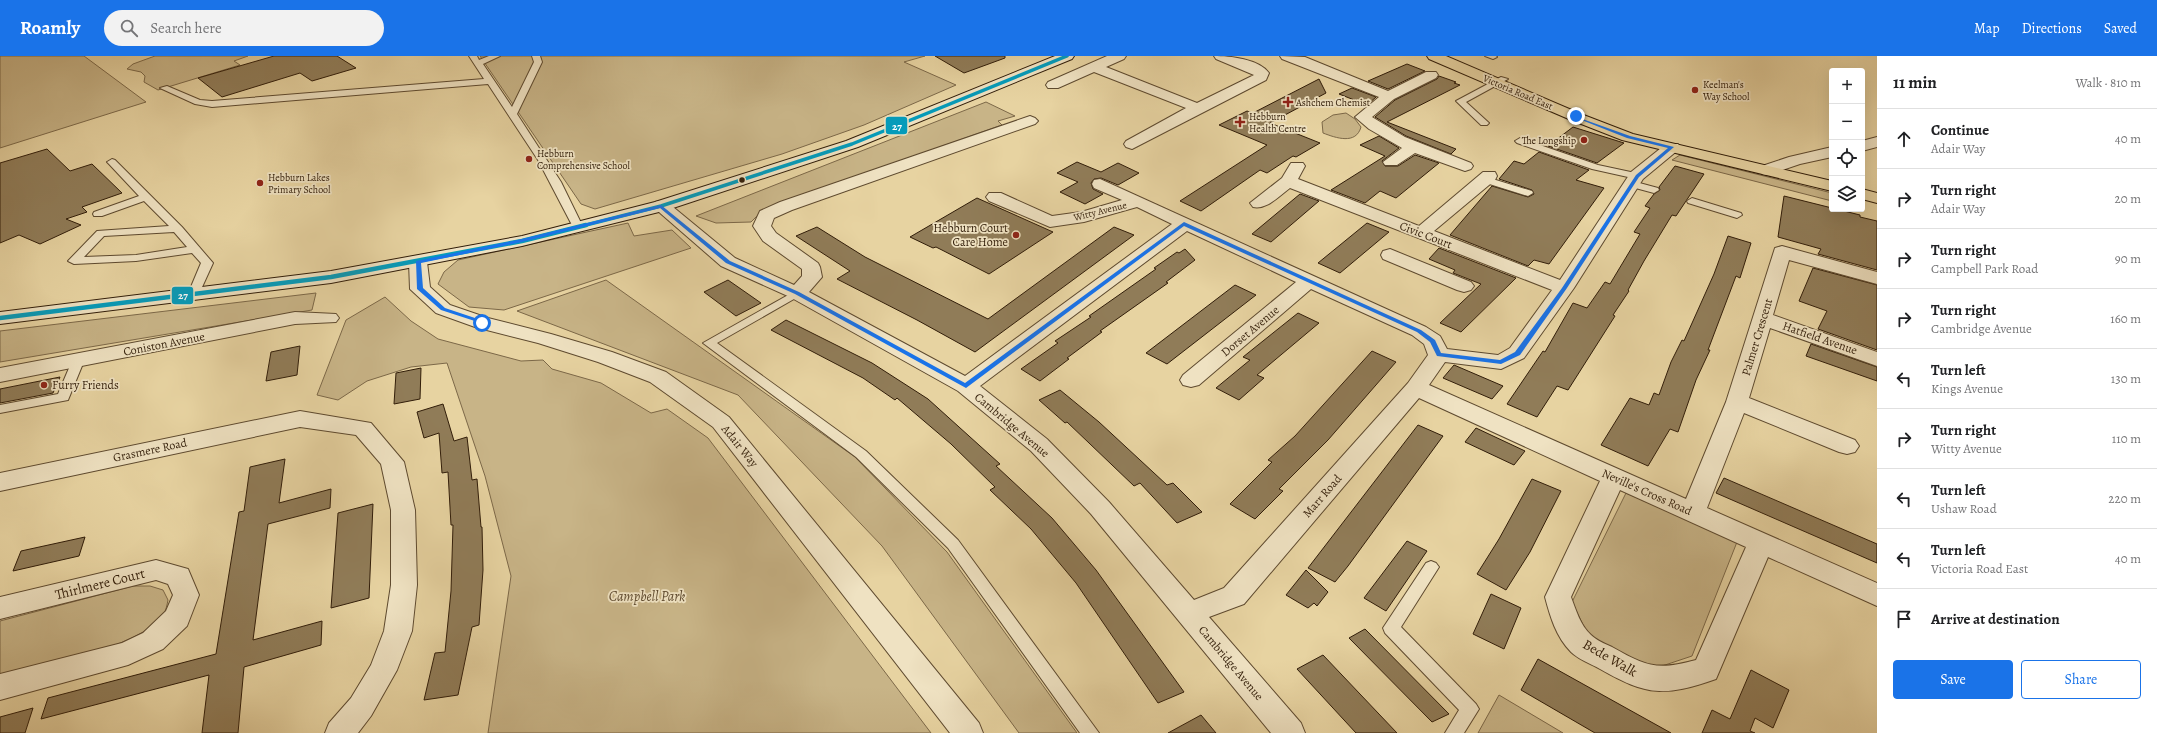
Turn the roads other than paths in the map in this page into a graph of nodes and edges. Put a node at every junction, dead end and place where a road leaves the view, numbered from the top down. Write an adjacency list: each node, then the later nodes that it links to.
1 (496, 56): 10 (lane)
2 (536, 56): 20 (lane)
3 (1067, 56): 47 (street)
4 (1120, 56): 12 (street)
5 (1221, 56): 11 (street)
6 (1287, 56): 18 (street)
7 (1434, 56): 14 (main road, Victoria Road East)
8 (1449, 56): 14 (main road, Victoria Road East)
9 (1265, 58): 11 (street)
10 (476, 60): 15 (lane)
11 (1246, 65): 19 (street)
12 (1096, 68): 16 (street); 19 (street)
13 (1431, 76): 18 (street)
14 (1500, 80): 22 (lane); 28 (main road, Victoria Road East)
15 (491, 81): 17 (lane); 20 (lane)
16 (1053, 85)
17 (164, 88)
18 (1388, 96): 27 (street)
19 (1198, 108): 25 (street)
20 (514, 114): 51 (lane)
21 (1030, 121): 63 (street)
22 (1484, 123)
23 (1520, 141): 35 (lane)
24 (1877, 142): 26 (street)
25 (1132, 144)
26 (1865, 145)
27 (1414, 147): 31 (street); 32 (street)
28 (1672, 147): 33 (main road, Victoria Road East); 35 (street)
29 (1829, 153): 33 (street)
30 (112, 162): 41 (lane)
31 (1391, 162)
32 (1465, 166)
33 (1768, 170): 37 (main road, Victoria Road East)
34 (1487, 178): 39 (lane); 53 (street)
35 (1635, 180): 38 (lane); 62 (street)
36 (1100, 184): 45 (street, Witty Avenue)
37 (1829, 185)
38 (1654, 190)
39 (1528, 194)
40 (1865, 195): 43 (main road)
41 (146, 196): 48 (lane); 52 (lane)
42 (995, 197): 45 (street, Witty Avenue)
43 (1877, 198)
44 (1692, 201): 49 (lane)
45 (1138, 202): 50 (street, Witty Avenue)
46 (1259, 203): 53 (street, Civic Court)
47 (661, 206): 51 (street); 63 (street, Cambridge Avenue)
48 (98, 214)
49 (1737, 215)
50 (1184, 224): 60 (street, Witty Avenue); 73 (street)
51 (578, 227): 57 (street)
52 (178, 229): 54 (lane); 54 (lane)
53 (1421, 233): 55 (street, Civic Court)
54 (196, 249): 64 (lane)
55 (1466, 250): 58 (street); 62 (street, Civic Court)
56 (1390, 255): 58 (street)
57 (418, 262): 64 (street); 88 (street, Adair Way)
58 (1436, 273): 61 (street)
59 (1877, 278): 67 (street, Palmer Crescent)
60 (1308, 282): 68 (street, Witty Avenue); 72 (street, Dorset Avenue)
61 (1464, 286)
62 (1564, 288): 68 (street)
63 (797, 293): 73 (street, Cambridge Avenue); 89 (lane)
64 (194, 294): 65 (street)
65 (0, 318)
66 (329, 318): 70 (street, Coniston Avenue)
67 (1762, 318): 69 (street, Hatfield Avenue); 75 (street, Palmer Crescent)
68 (1439, 355): 74 (street, Marr Road)
69 (1877, 359)
70 (78, 361): 71 (street, Coniston Avenue); 76 (lane)
71 (0, 375)
72 (1191, 380)
73 (966, 386): 85 (street, Cambridge Avenue)
74 (1416, 388): 78 (street, Neville's Cross Road); 85 (street, Marr Road)
75 (1737, 402): 77 (street); 80 (street, Palmer Crescent)
76 (0, 409)
77 (1847, 446)
78 (1614, 477): 80 (street, Neville's Cross Road); 81 (street, Bede Walk)
79 (3, 487): 87 (street, Grasmere Road)
80 (1693, 513): 81 (street, Neville's Cross Road)
81 (1760, 543): 83 (street, Neville's Cross Road)
82 (1431, 568): 91 (lane)
83 (1877, 595)
84 (0, 608): 86 (street, Thirlmere Court)
85 (1188, 613): 90 (street, Cambridge Avenue)
86 (0, 687)
87 (340, 733)
88 (968, 733)
89 (1090, 733)
90 (1290, 733)
91 (1454, 733)

